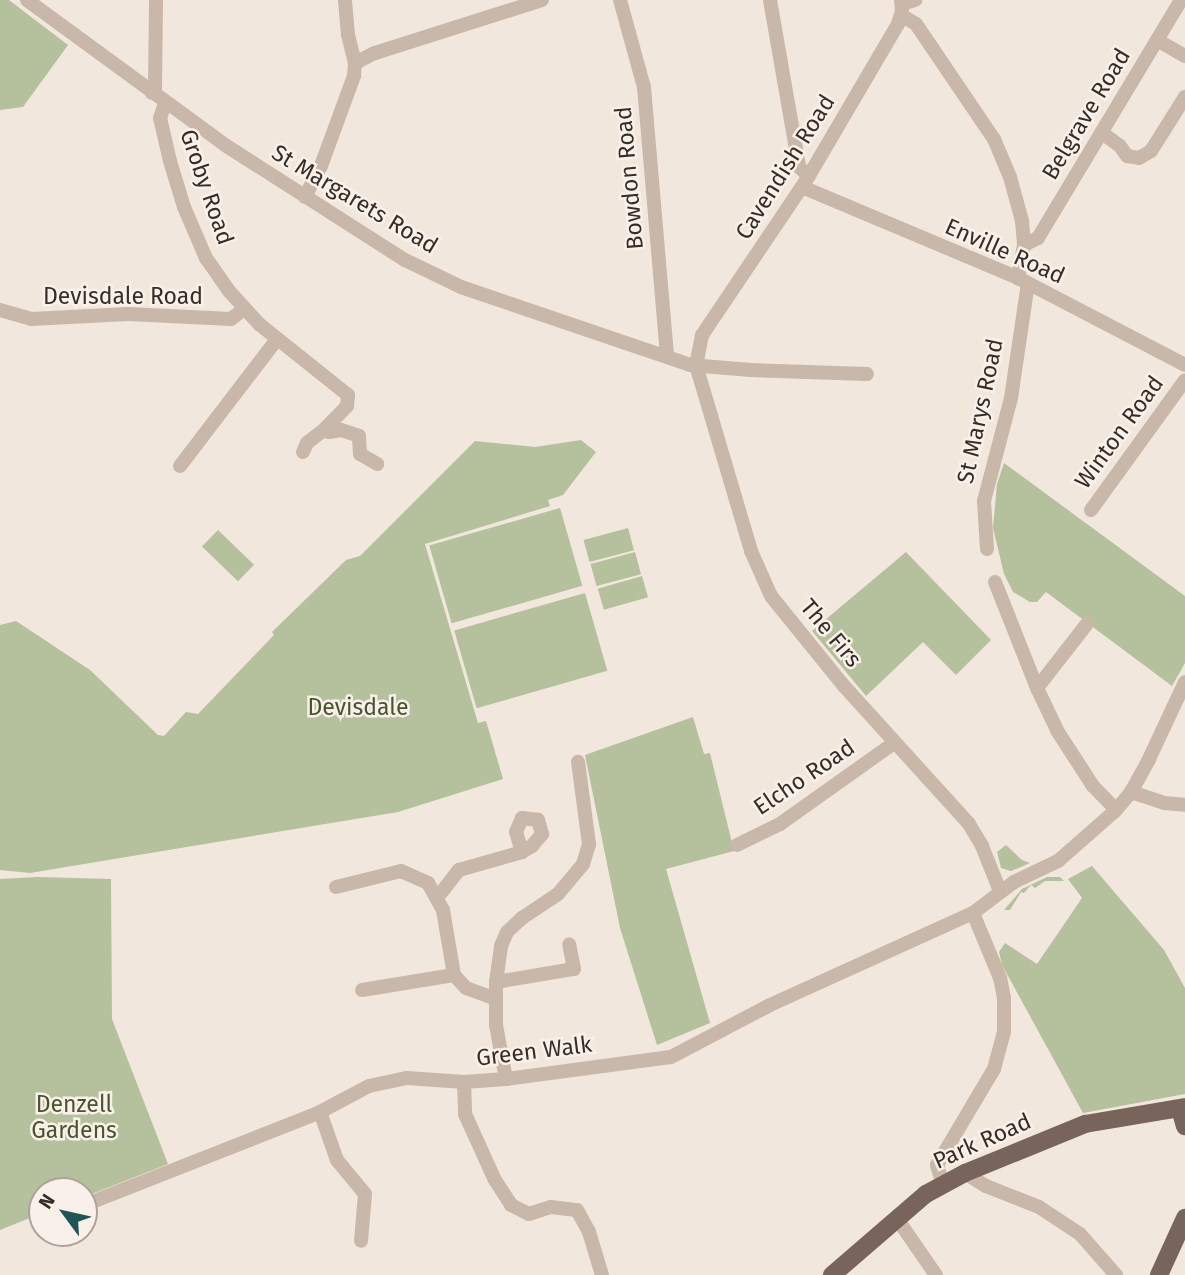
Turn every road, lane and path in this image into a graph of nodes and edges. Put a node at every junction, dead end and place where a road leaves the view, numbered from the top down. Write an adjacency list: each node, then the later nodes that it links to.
1 (27, 0): 12 (street, St Margarets Road)
2 (156, 0): 12 (street)
3 (345, 0): 11 (street)
4 (542, 0): 11 (street)
5 (620, 0): 23 (street, Bowdon Road)
6 (770, 0): 16 (street)
7 (1181, 0): 9 (street, Belgrave Road)
8 (905, 5): 16 (street, Cavendish Road); 18 (street, St Marys Road)
9 (1157, 40): 10 (street); 15 (street, Belgrave Road)
10 (1185, 56)
11 (355, 63): 17 (street)
12 (152, 93): 14 (street, St Margarets Road)
13 (1185, 97): 15 (street)
14 (165, 103): 17 (street, St Margarets Road); 20 (street, Groby Road)
15 (1102, 134): 18 (street, Belgrave Road)
16 (805, 181): 19 (street, Enville Road); 24 (street, Cavendish Road)
17 (305, 197): 23 (street, St Margarets Road)
18 (1024, 245): 19 (street, St Marys Road)
19 (1023, 281): 25 (street, Enville Road); 33 (street, St Marys Road)
20 (244, 309): 21 (street, Devisdale Road); 22 (street, Groby Road)
21 (0, 310)
22 (277, 339): 28 (street, Groby Road); 31 (street)
23 (667, 355): 24 (street, St Margarets Road)
24 (696, 365): 26 (street, St Margarets Road); 38 (street, The Firs)
25 (1185, 366)
26 (867, 374)
27 (1185, 380): 32 (street, Winton Road)
28 (326, 428): 29 (street); 30 (street)
29 (303, 452)
30 (377, 464)
31 (180, 467)
32 (1091, 510)
33 (987, 549)
34 (995, 582): 37 (street)
35 (1086, 625): 37 (street)
36 (1185, 682): 40 (street, Green Walk)
37 (1037, 688): 42 (street)
38 (894, 743): 43 (street, Elcho Road); 46 (street, The Firs)
39 (578, 762): 51 (street)
40 (1131, 792): 41 (street); 42 (street, Green Walk)
41 (1185, 805)
42 (1116, 810): 46 (street, Green Walk)
43 (737, 845)
44 (522, 852): 47 (street)
45 (336, 887): 47 (street)
46 (1000, 891): 48 (street, Green Walk)
47 (436, 898): 50 (street)
48 (973, 913): 54 (street, Green Walk); 59 (street)
49 (569, 944): 51 (street)
50 (454, 975): 52 (street); 53 (street)
51 (496, 982): 53 (street)
52 (362, 990)
53 (496, 999): 54 (street)
54 (506, 1079): 55 (street, Green Walk)
55 (464, 1082): 56 (street, Green Walk); 64 (street)
56 (320, 1112): 60 (street, Green Walk); 63 (street)
57 (1183, 1114): 58 (main road, Park Road)
58 (965, 1173): 59 (main road, Park Road); 67 (street)
59 (943, 1185): 62 (main road, Park Road)
60 (98, 1200)
61 (1185, 1218): 68 (main road)
62 (898, 1220): 65 (main road, Park Road); 66 (street)
63 (361, 1241)
64 (602, 1275)
65 (832, 1275)
66 (936, 1275)
67 (1116, 1275)
68 (1159, 1275)

